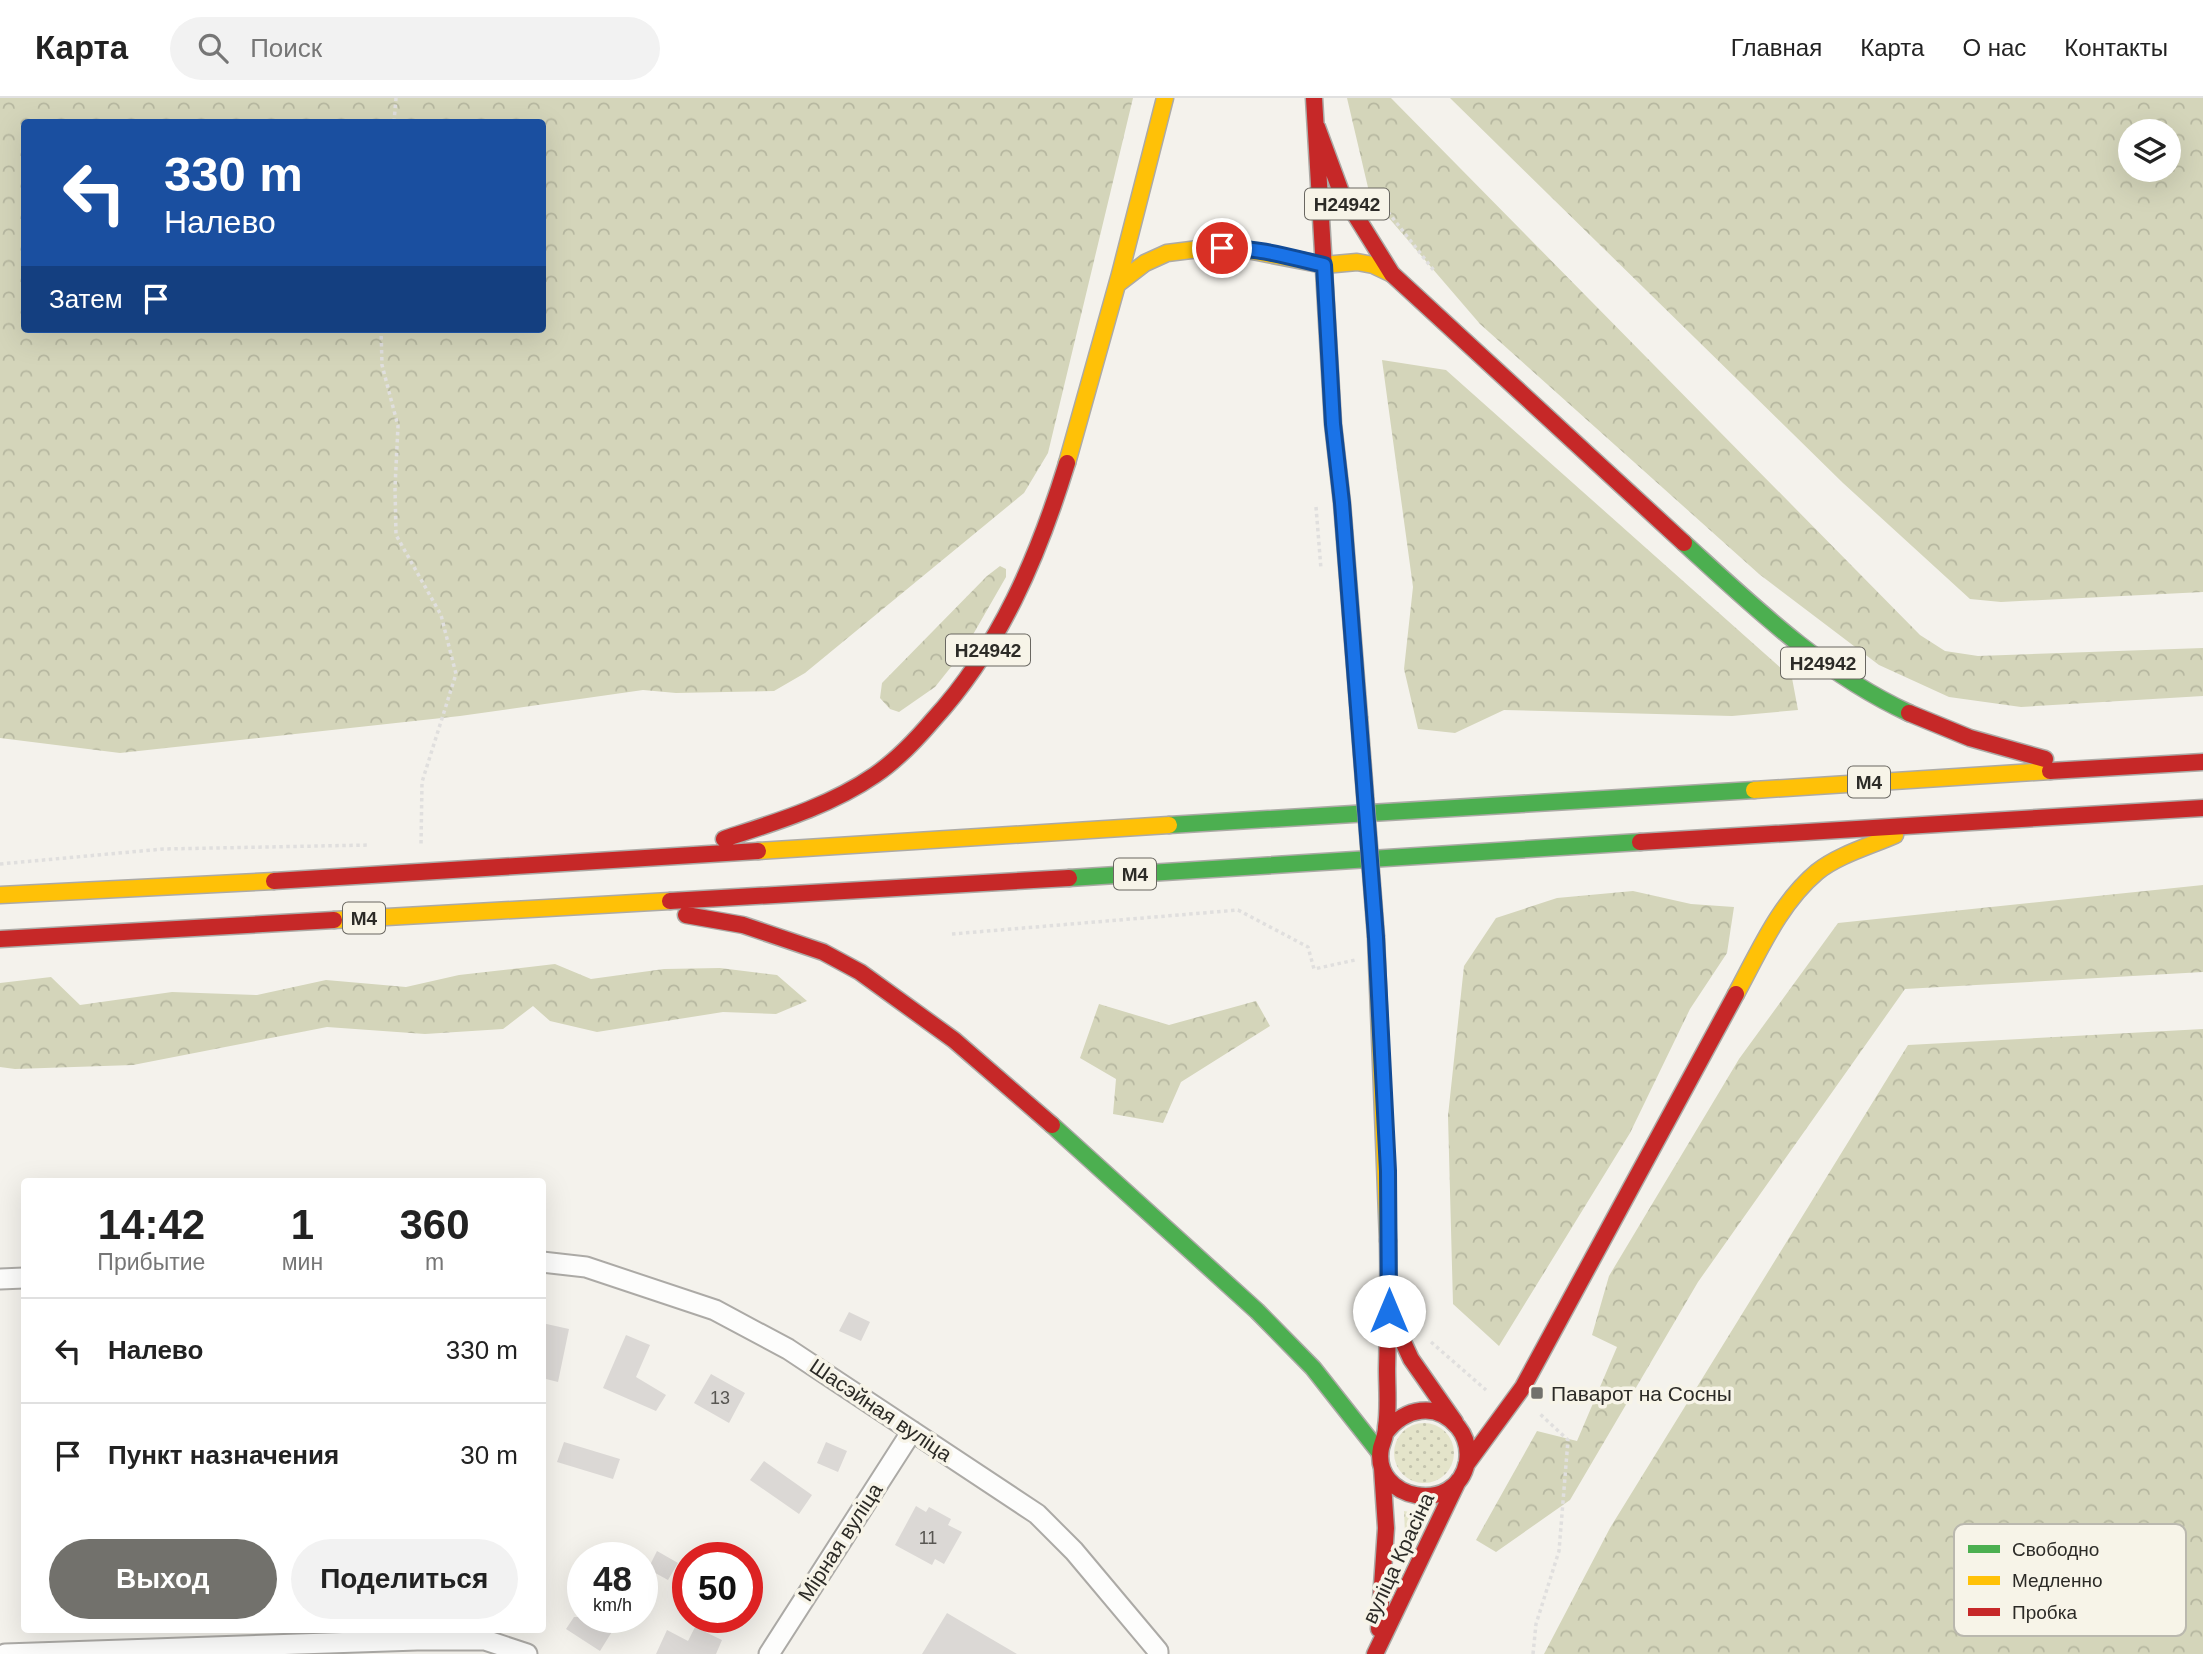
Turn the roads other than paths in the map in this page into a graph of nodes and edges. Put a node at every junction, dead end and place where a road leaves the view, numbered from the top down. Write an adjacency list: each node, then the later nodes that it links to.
1 (1166, 98): 6 (main road, Н24942)
2 (1314, 98): 3 (main road, Н24942)
3 (1317, 127): 4 (main road, Н24942); 5 (main road, Н24942)
4 (1324, 265): 5 (main road, Н24942); 6 (main road, Н24942); 18 (main road, bridge)
5 (1392, 274): 8 (main road, Н24942)
6 (1119, 283): 11 (main road, Н24942)
7 (2203, 762): 8 (main road, М4)
8 (2087, 768): 11 (main road, М4)
9 (2203, 808): 10 (main road, М4)
10 (1921, 824): 13 (main road, М4); 23 (main road)
11 (670, 856): 12 (main road, М4)
12 (0, 895)
13 (612, 905): 14 (main road, М4); 22 (main road)
14 (0, 939)
15 (546, 1262): 20 (street, Шасэйная вуліца)
16 (21, 1278): 17 (street)
17 (0, 1279)
18 (1389, 1311): 19 (main road); 21 (main road)
19 (1457, 1424): 21 (main road); 23 (main road)
20 (912, 1431): 25 (street, Шасэйная вуліца); 29 (street, Мірная вуліца)
21 (1385, 1432): 22 (main road)
22 (1381, 1461): 24 (main road); 26 (main road, вуліца Красіна)
23 (1466, 1465): 24 (main road)
24 (1458, 1481): 26 (main road, вуліца Красіна)
25 (1162, 1653)
26 (1376, 1653)
27 (5, 1654): 28 (street)
28 (527, 1654)
29 (769, 1654)

